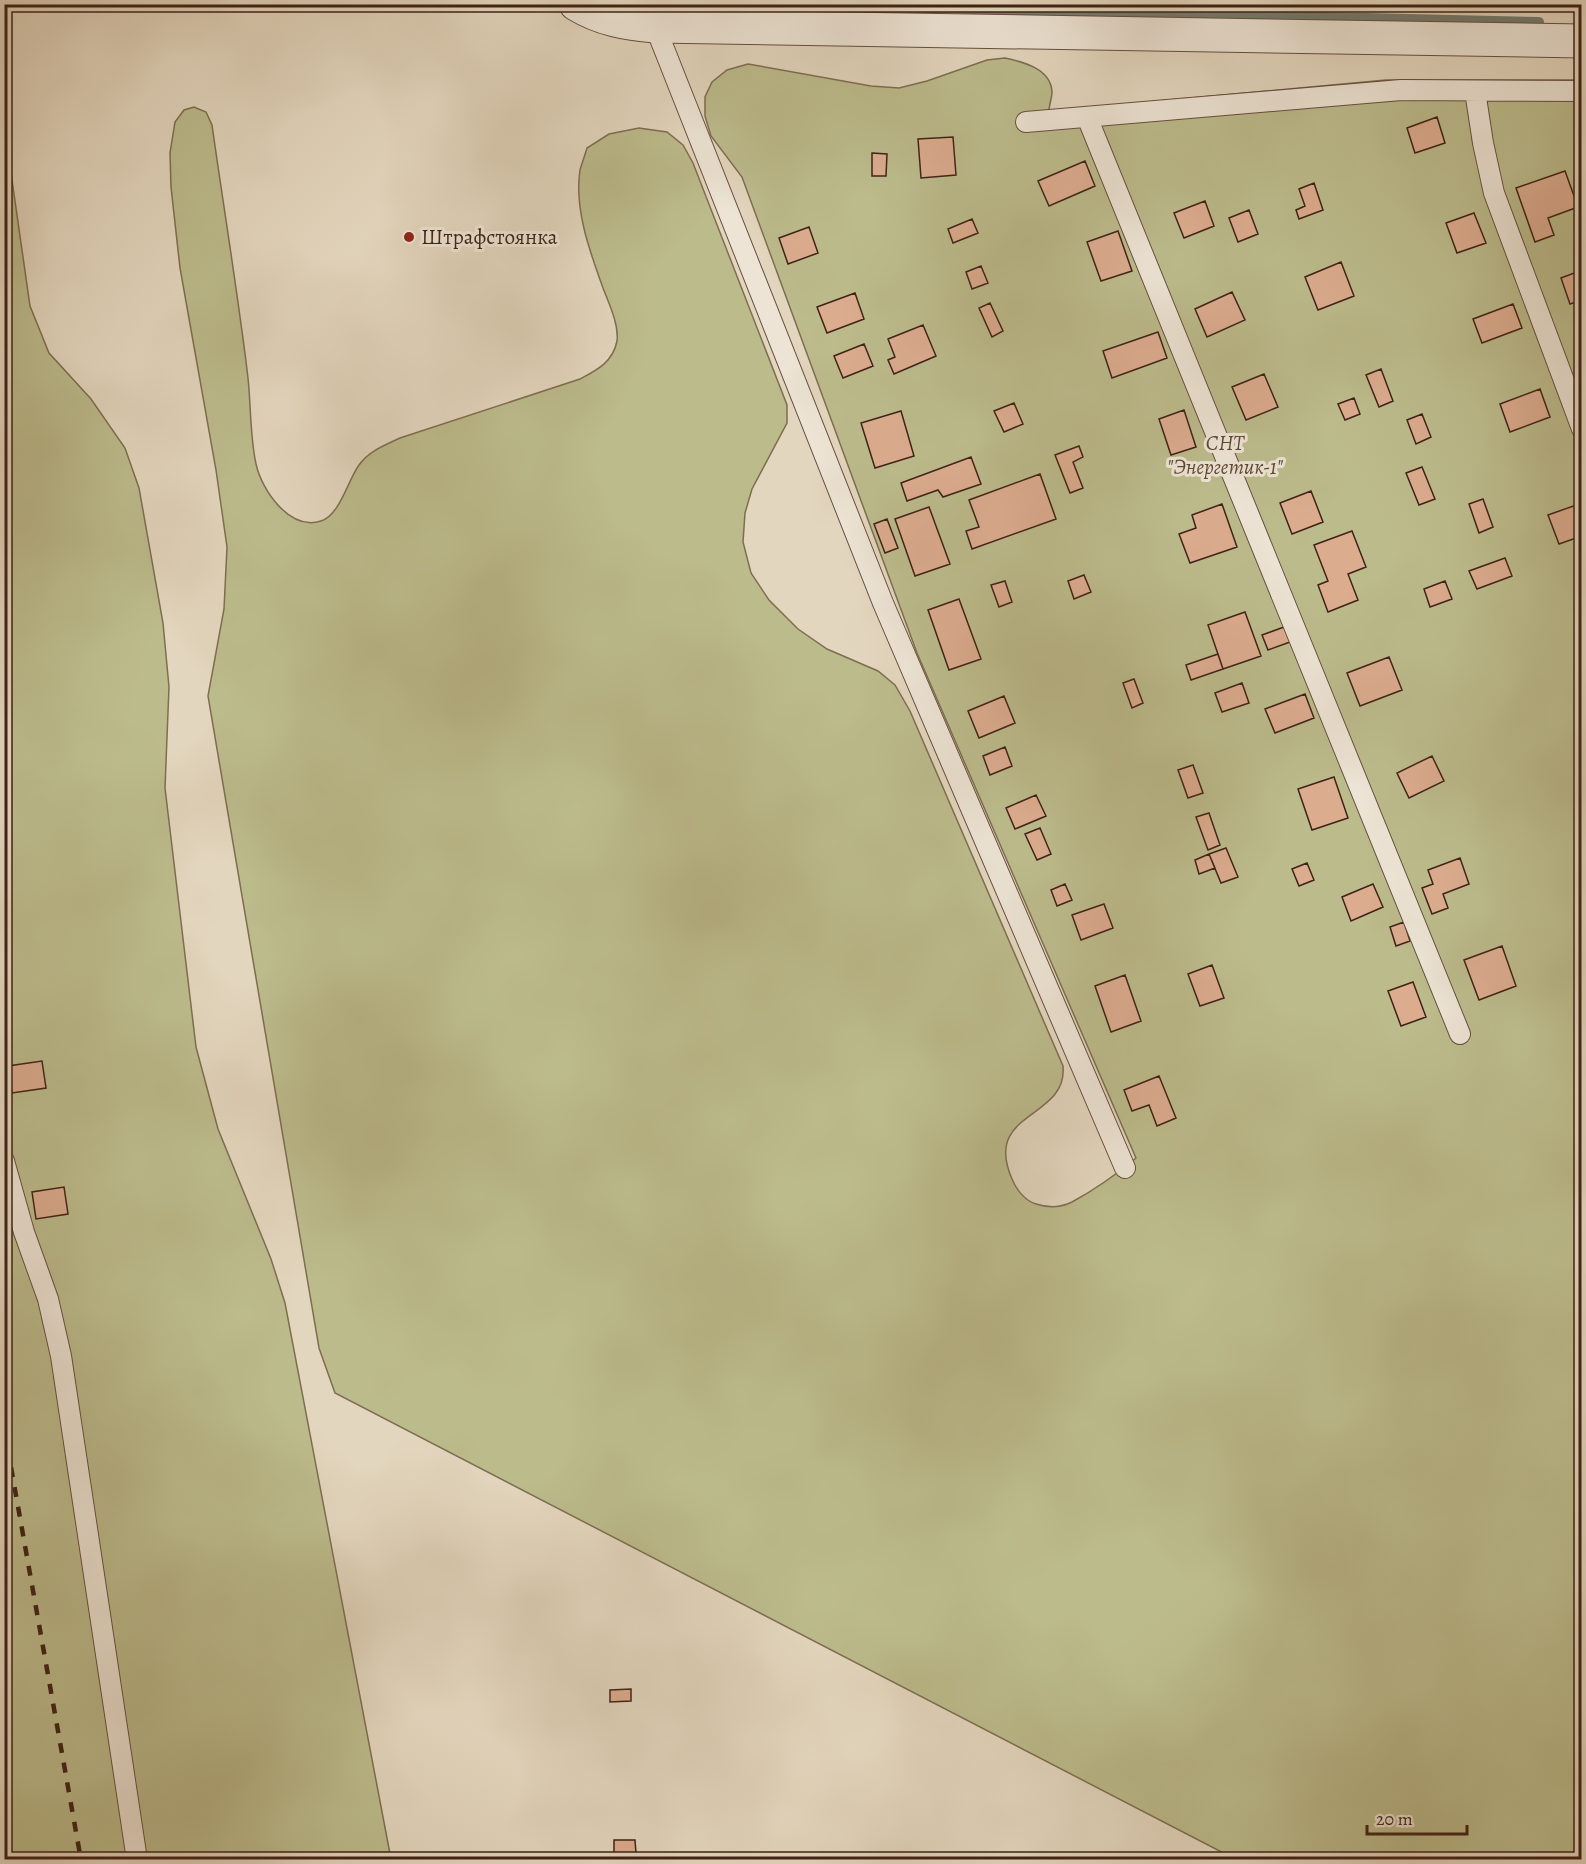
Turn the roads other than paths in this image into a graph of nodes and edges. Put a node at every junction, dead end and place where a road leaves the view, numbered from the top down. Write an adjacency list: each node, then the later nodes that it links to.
1 (576, 4): 2 (street)
2 (655, 26): 3 (street); 11 (lane)
3 (1581, 41)
4 (1475, 90): 5 (lane); 6 (lane); 8 (lane)
5 (1581, 91)
6 (1087, 117): 7 (lane); 9 (lane)
7 (1026, 122)
8 (1581, 429)
9 (1460, 1034)
10 (4, 1161): 12 (lane)
11 (1125, 1168)
12 (137, 1860)

